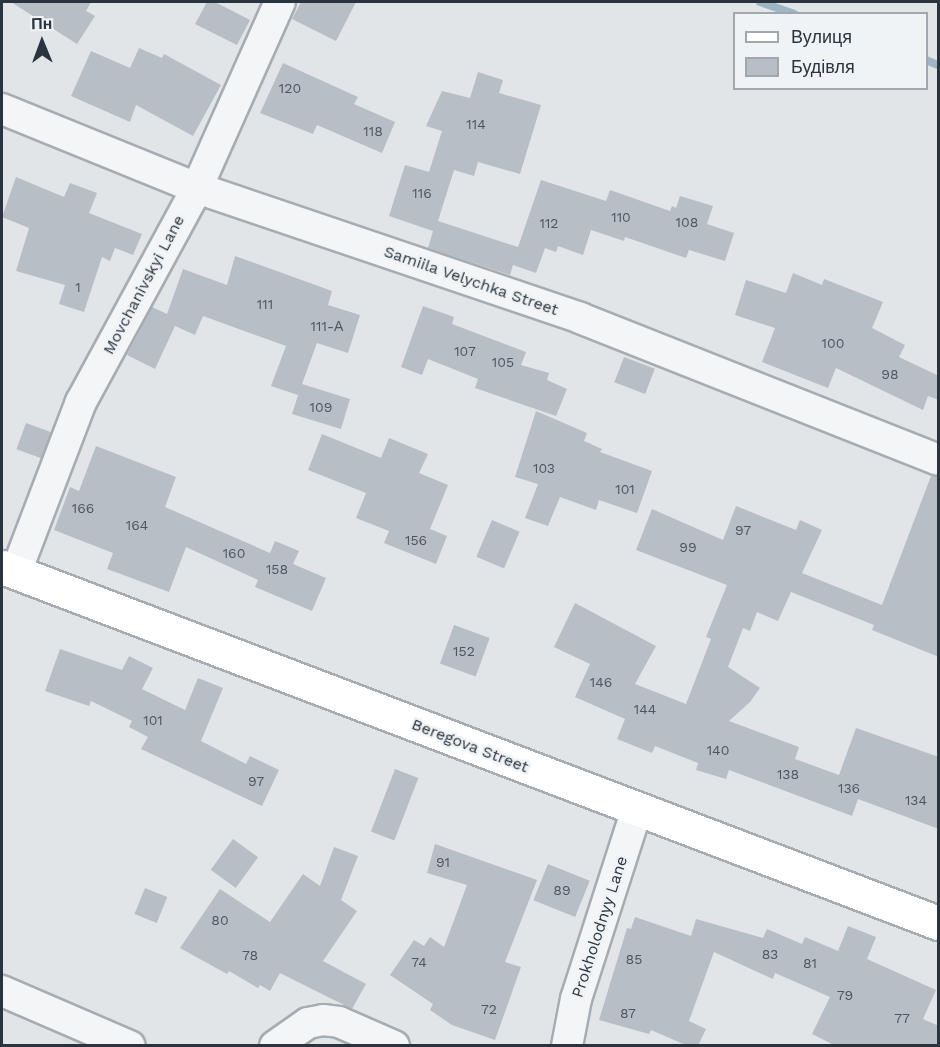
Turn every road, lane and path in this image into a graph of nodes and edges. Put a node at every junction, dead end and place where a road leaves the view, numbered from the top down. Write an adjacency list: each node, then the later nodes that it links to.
1 (280, 2): 3 (street, Movchanivskyi Lane)
2 (2, 109): 3 (street, Samiila Velychka Street)
3 (197, 188): 4 (street, Samiila Velychka Street); 5 (street, Movchanivskyi Lane)
4 (939, 460)
5 (9, 569): 6 (street, Beregova Street)
6 (637, 809): 7 (street, Beregova Street); 12 (street, Prokholodnyy Lane)
7 (939, 922)
8 (2, 991): 9 (street)
9 (130, 1046)
10 (275, 1046): 11 (street)
11 (394, 1046)
12 (567, 1046)

